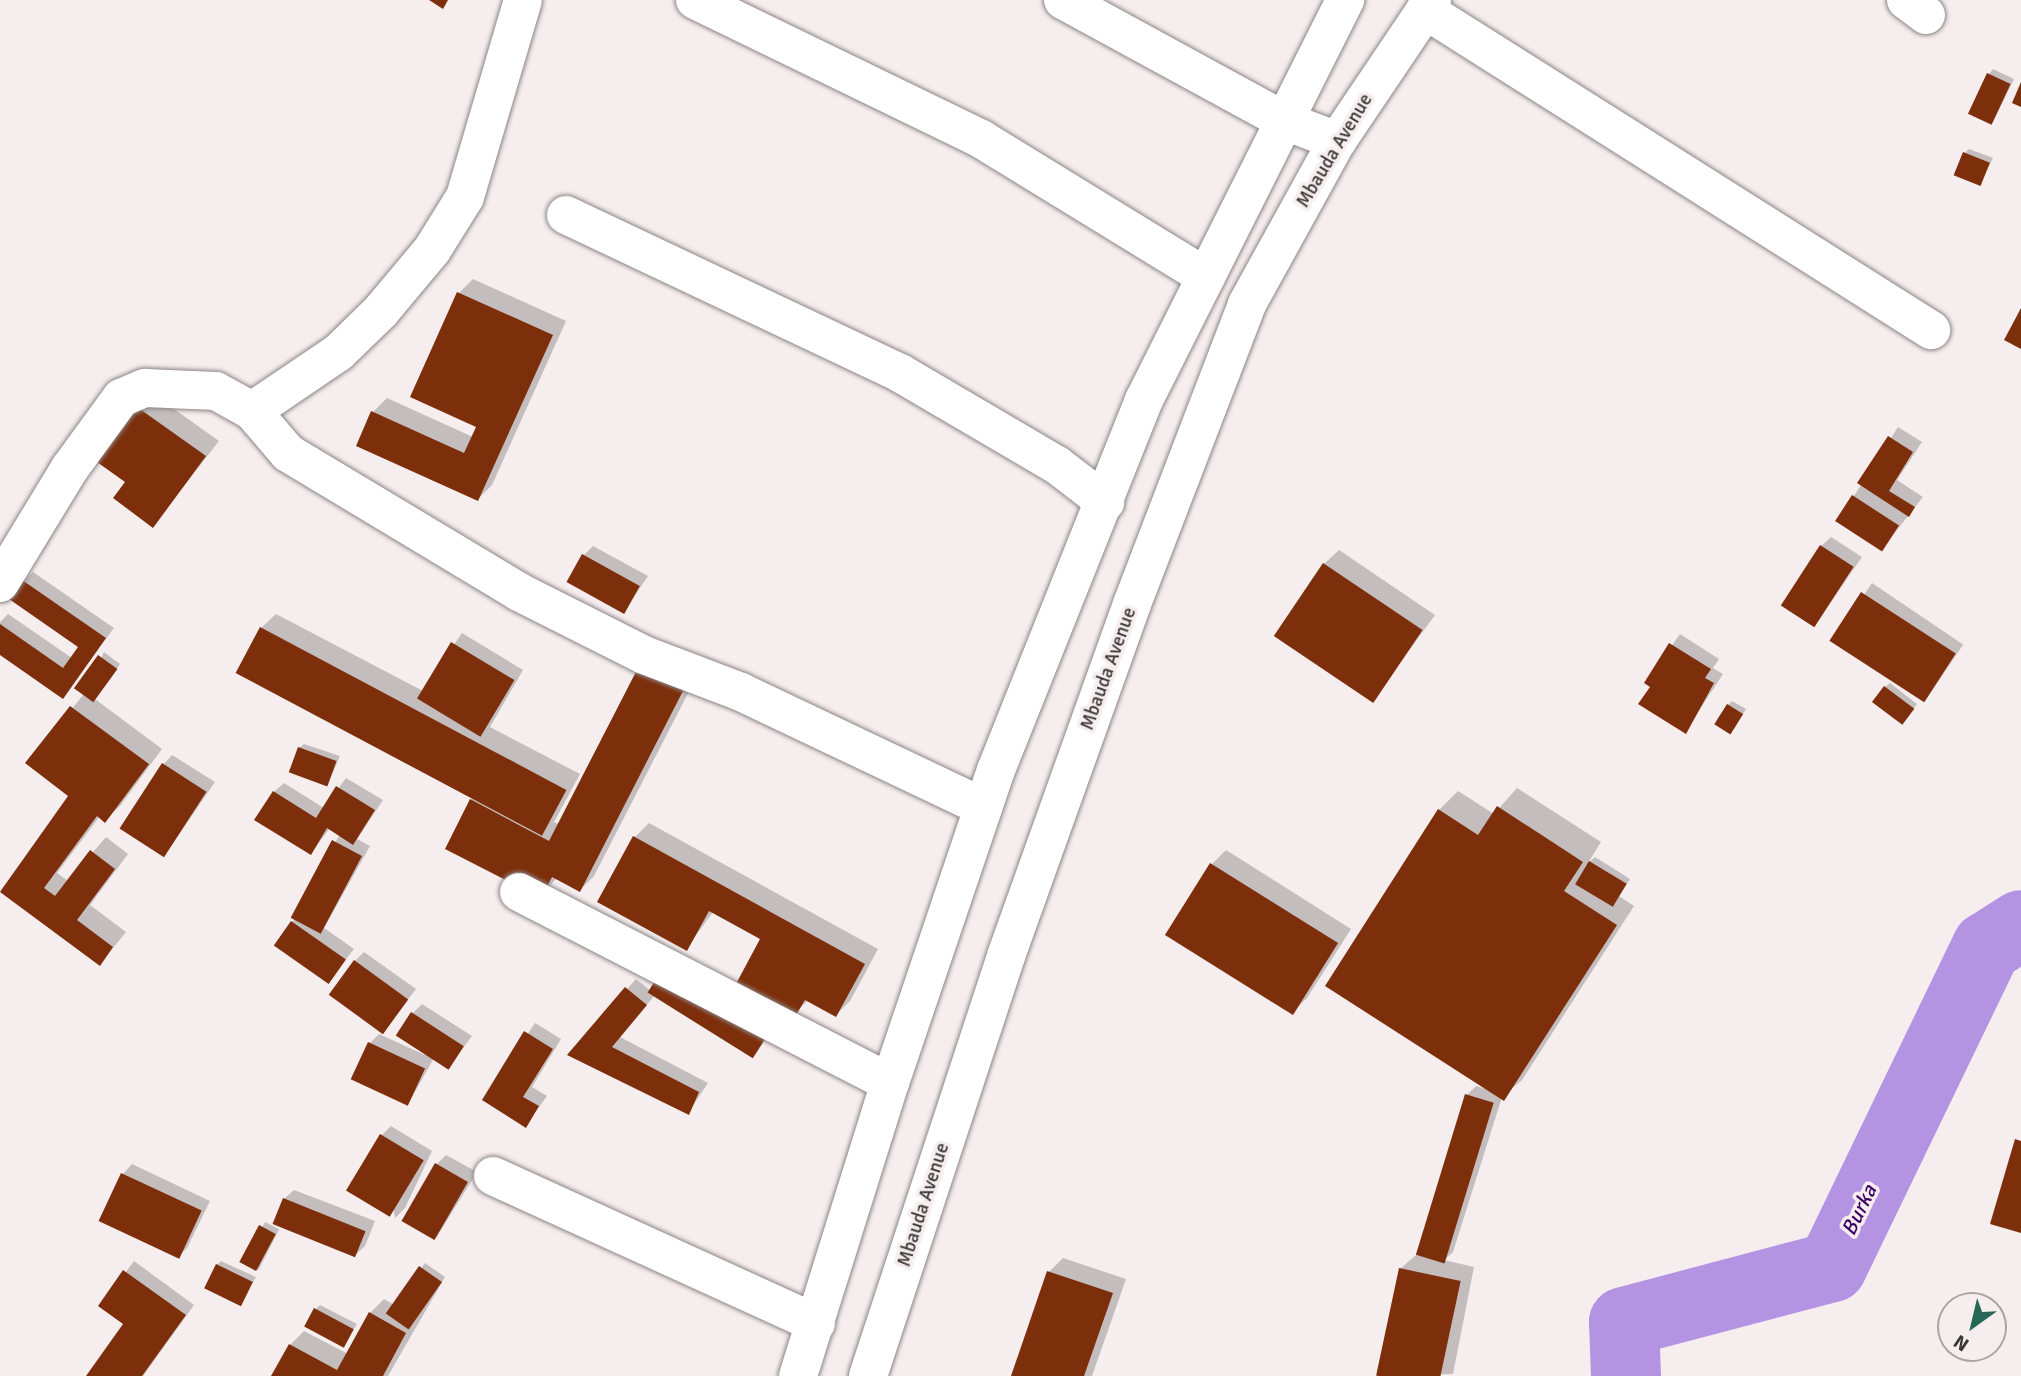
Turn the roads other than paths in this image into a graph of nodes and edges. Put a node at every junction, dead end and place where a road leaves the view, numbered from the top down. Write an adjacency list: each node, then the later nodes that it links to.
1 (523, 0): 11 (street)
2 (695, 0): 9 (street)
3 (1063, 0): 6 (street)
4 (1345, 0): 6 (street)
5 (1428, 5): 7 (street, Mbauda Avenue); 10 (street)
6 (1285, 121): 7 (street); 9 (street)
7 (1337, 141): 20 (street, Mbauda Avenue)
8 (566, 215): 12 (street)
9 (1206, 277): 12 (street)
10 (1931, 330)
11 (253, 411): 13 (street); 14 (street)
12 (1105, 502): 14 (street)
13 (0, 583)
14 (983, 807): 16 (street)
15 (519, 892): 16 (street)
16 (890, 1083): 18 (street)
17 (493, 1176): 18 (street)
18 (816, 1323): 19 (street)
19 (799, 1376)
20 (868, 1376)

